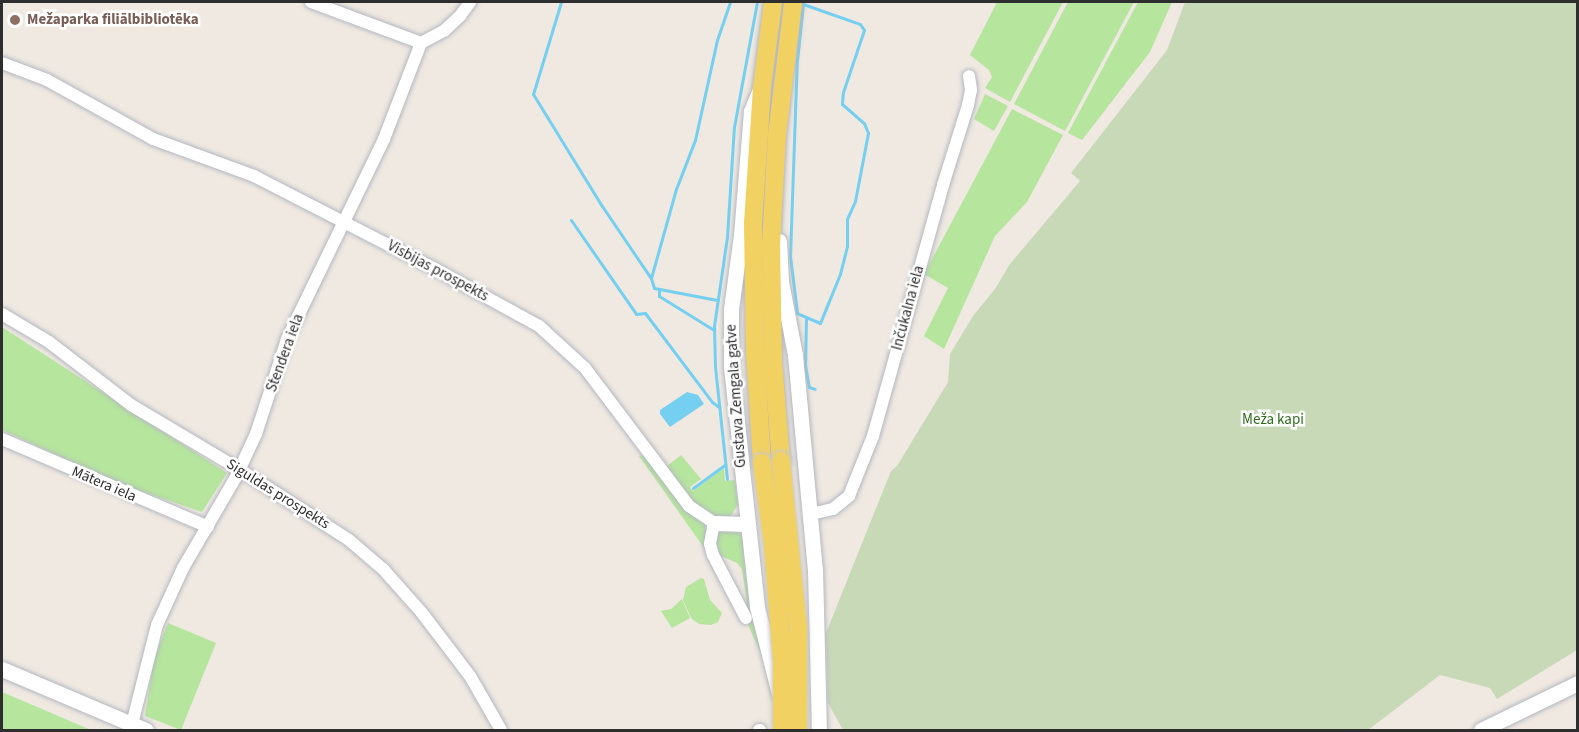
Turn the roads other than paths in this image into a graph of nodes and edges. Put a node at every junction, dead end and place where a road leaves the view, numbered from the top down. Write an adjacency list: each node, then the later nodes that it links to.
1 (311, 2): 5 (street)
2 (470, 2): 5 (street)
3 (773, 2): 8 (main road, Gustava Zemgala gatve)
4 (793, 2): 9 (main road)
5 (421, 43): 10 (street, Stendera iela)
6 (2, 63): 10 (street, Visbijas prospekts)
7 (969, 76): 14 (street, Inčukalna iela)
8 (762, 87): 16 (street, Gustava Zemgala gatve); 25 (main road, Gustava Zemgala gatve, bridge)
9 (775, 165): 14 (street); 27 (main road, bridge)
10 (346, 222): 13 (street, Stendera iela); 15 (street, Visbijas prospekts)
11 (2, 314): 13 (street, Siguldas prospekts)
12 (2, 439): 17 (street, Mātera iela)
13 (239, 469): 17 (street, Stendera iela); 24 (street, Siguldas prospekts)
14 (811, 514): 19 (street)
15 (714, 523): 16 (street); 18 (street)
16 (746, 524): 21 (street, Gustava Zemgala gatve)
17 (208, 527): 23 (street, Stendera iela)
18 (746, 618)
19 (817, 666): 21 (street); 28 (street)
20 (2, 669): 23 (street)
21 (774, 676): 26 (street, Gustava Zemgala gatve)
22 (1578, 683): 29 (street)
23 (139, 728)
24 (501, 730)
25 (782, 730)
26 (792, 730)
27 (798, 730)
28 (819, 730)
29 (1481, 730)

